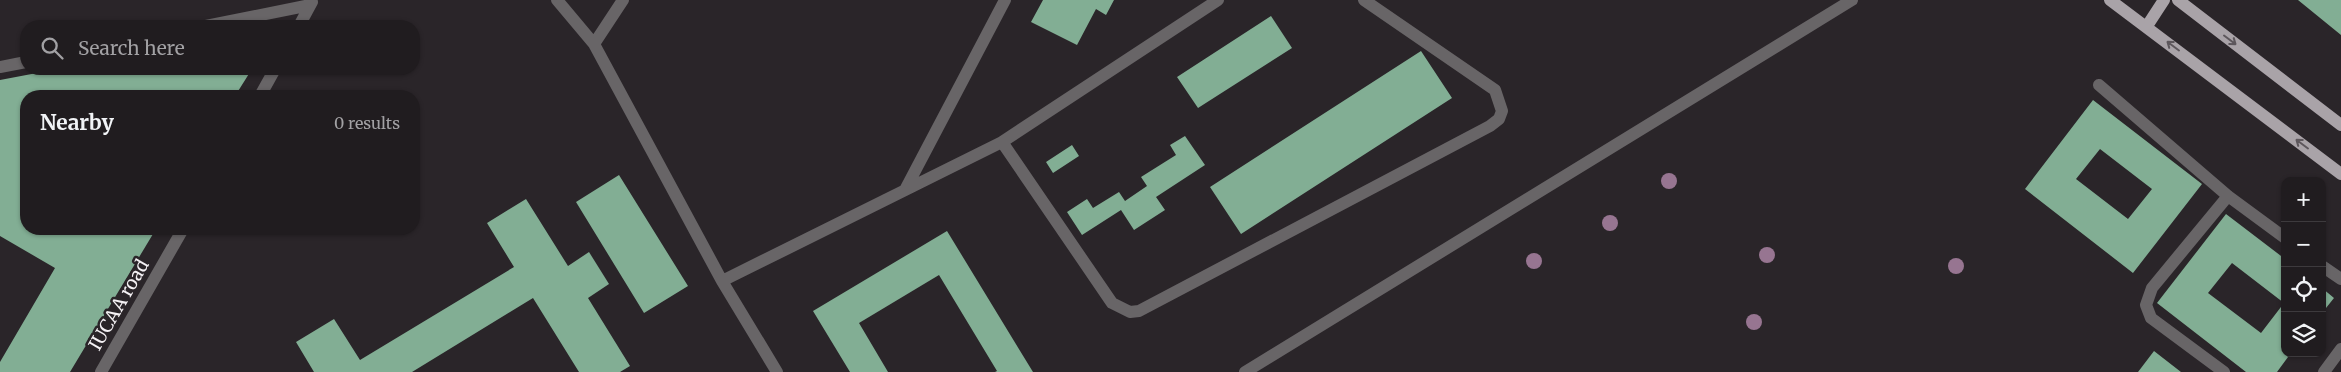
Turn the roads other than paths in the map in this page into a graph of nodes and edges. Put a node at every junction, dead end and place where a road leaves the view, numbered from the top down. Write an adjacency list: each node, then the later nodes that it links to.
1 (556, 0): 14 (street)
2 (623, 0): 14 (street)
3 (1005, 0): 23 (street)
4 (1218, 0): 21 (street)
5 (1364, 0): 21 (street)
6 (1852, 0): 33 (street)
7 (2110, 0): 13 (main road)
8 (2164, 0): 13 (main road)
9 (2178, 0): 20 (main road, one-way to 20)
10 (312, 3): 11 (street); 12 (street)
11 (234, 20)
12 (302, 20)
13 (2147, 26): 22 (main road, one-way to 13)
14 (594, 44): 29 (street)
15 (20, 63): 16 (street)
16 (0, 67)
17 (272, 75): 19 (street)
18 (2099, 85): 24 (street)
19 (263, 90)
20 (2341, 125)
21 (1002, 142): 23 (street)
22 (2341, 174)
23 (906, 190): 29 (street)
24 (2228, 196): 26 (street); 34 (street)
25 (181, 235): 31 (street, IUCAA road)
26 (2281, 235)
27 (2323, 267): 28 (street)
28 (2341, 280)
29 (722, 281): 32 (street)
30 (2341, 349): 35 (street)
31 (101, 372)
32 (776, 372)
33 (1245, 372)
34 (2224, 372)
35 (2324, 372)

